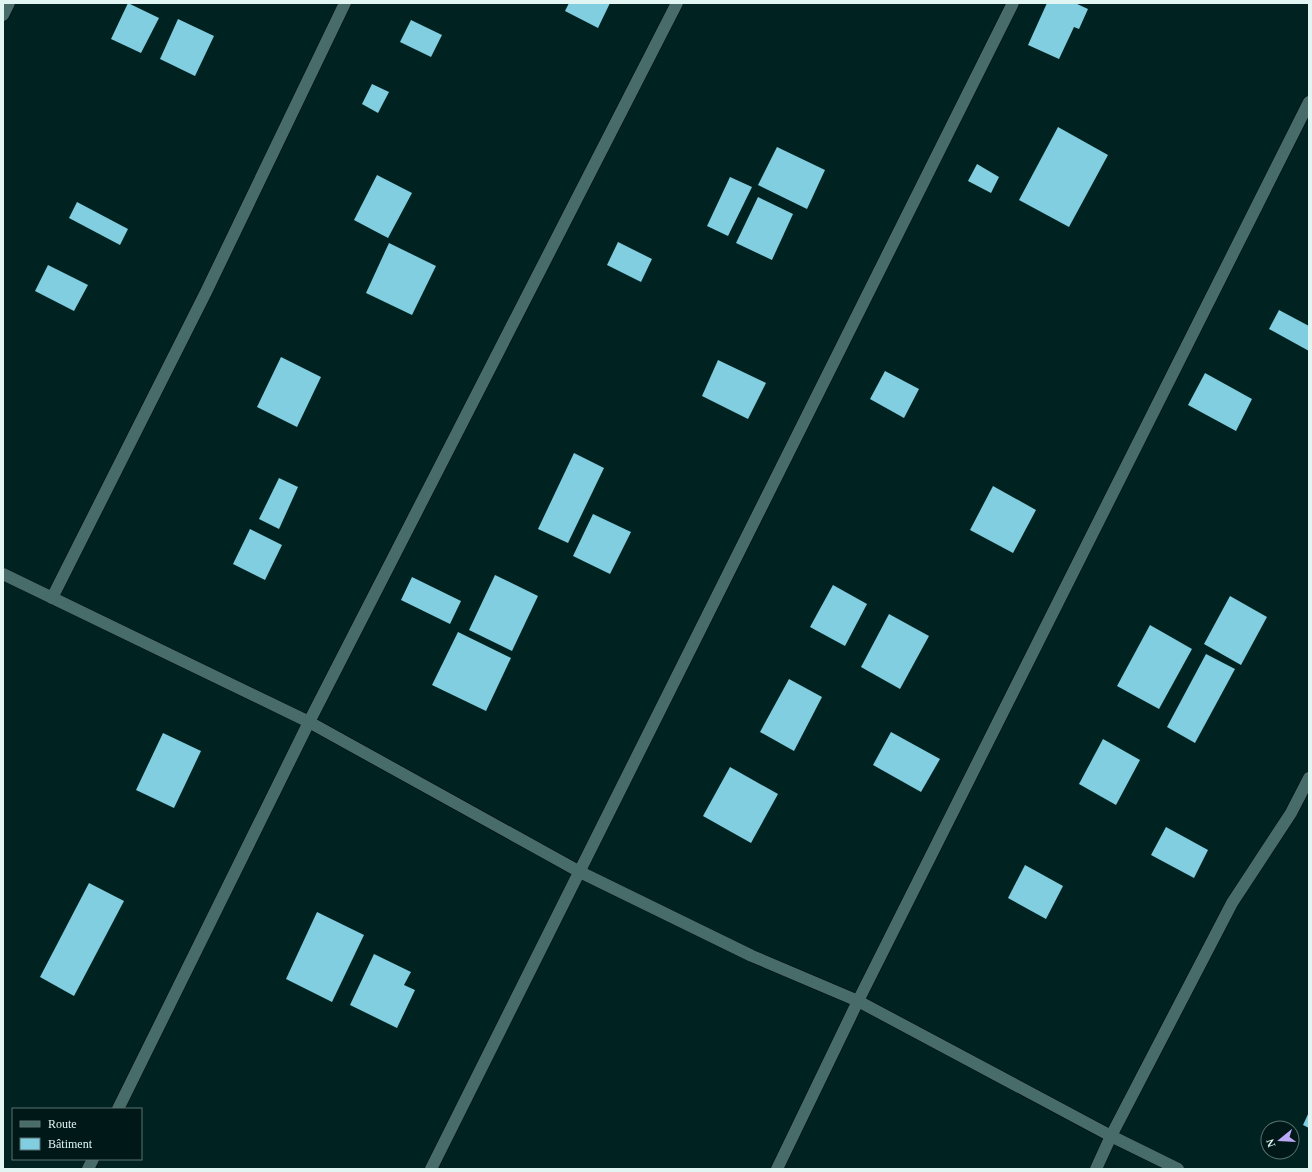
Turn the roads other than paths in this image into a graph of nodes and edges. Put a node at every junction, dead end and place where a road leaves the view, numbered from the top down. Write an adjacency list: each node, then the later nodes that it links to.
1 (9, 3): 5 (street)
2 (345, 3): 8 (street)
3 (677, 3): 9 (street)
4 (1013, 3): 11 (street)
5 (3, 15)
6 (1309, 102): 12 (street)
7 (3, 574): 8 (street)
8 (52, 598): 9 (street)
9 (309, 722): 11 (street); 13 (street)
10 (1309, 778): 14 (street)
11 (580, 872): 12 (street); 17 (street)
12 (858, 1001): 14 (street); 18 (street)
13 (118, 1108)
14 (1111, 1136): 19 (street); 20 (street)
15 (92, 1160): 16 (street)
16 (88, 1169)
17 (431, 1169)
18 (777, 1169)
19 (1096, 1169)
20 (1178, 1169)

